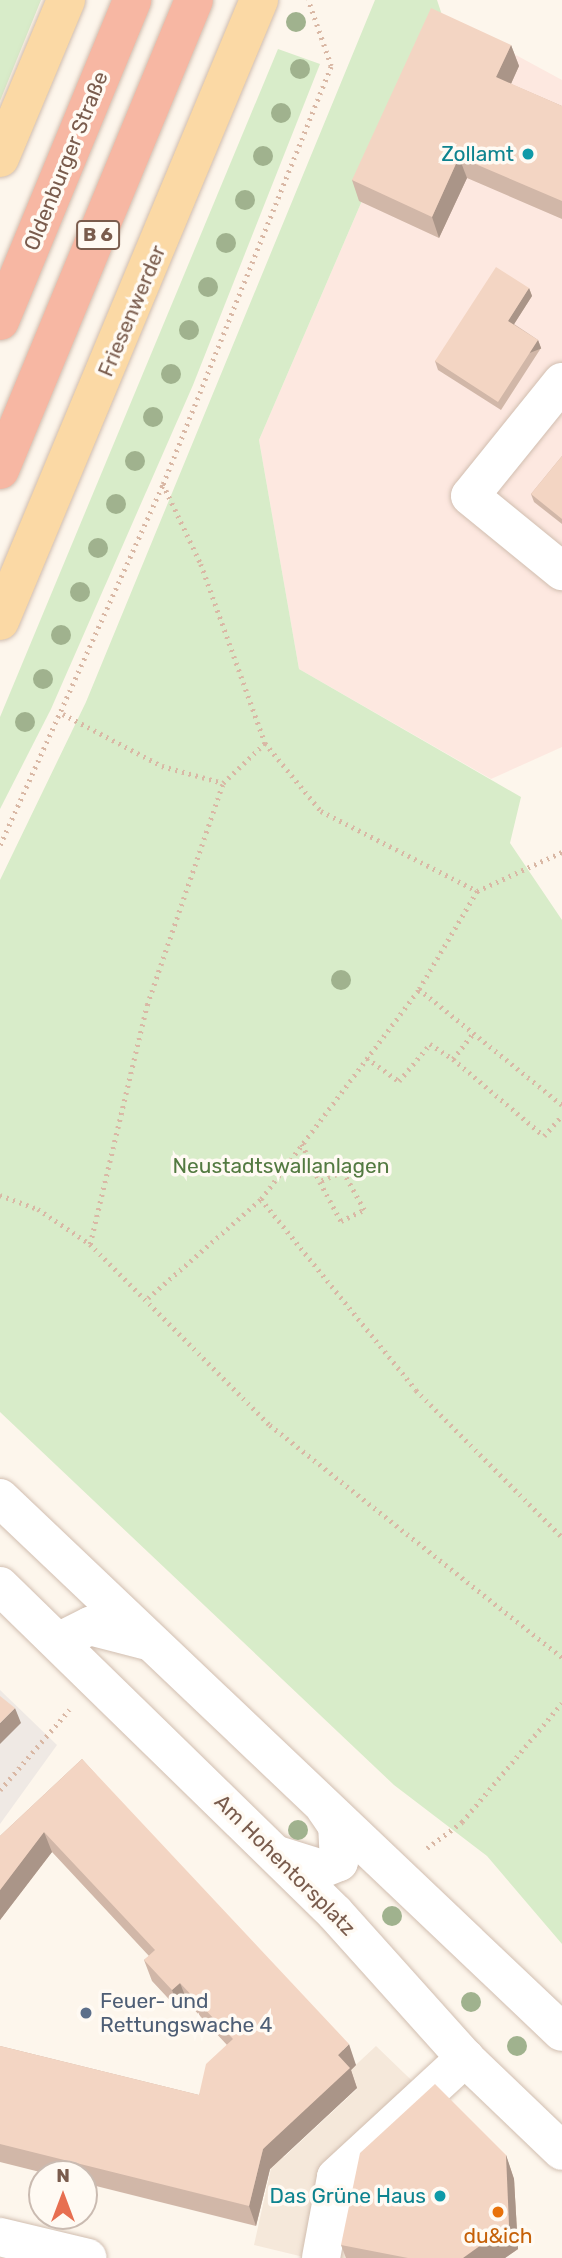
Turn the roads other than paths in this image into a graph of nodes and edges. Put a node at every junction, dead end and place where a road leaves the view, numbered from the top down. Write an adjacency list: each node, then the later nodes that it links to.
1 (66, 0): 5 (main road)
2 (132, 0): 6 (highway, Oldenburger Straße / B 6)
3 (194, 0): 8 (highway, B 6)
4 (259, 0): 10 (main road, Friesenwerder)
5 (0, 158)
6 (0, 321)
7 (562, 382): 9 (street)
8 (0, 470)
9 (562, 570)
10 (0, 621)
11 (0, 1498): 14 (street)
12 (0, 1586): 13 (street, Am Hohentorsplatz)
13 (60, 1641): 14 (street); 16 (street, Am Hohentorsplatz)
14 (149, 1641): 15 (street)
15 (323, 1805): 16 (street); 17 (street)
16 (275, 1854): 18 (street, Am Hohentorsplatz)
17 (562, 2032)
18 (465, 2058): 19 (street, Am Hohentorsplatz); 22 (street)
19 (562, 2151)
20 (0, 2237): 21 (street)
21 (88, 2258)
22 (321, 2258)

